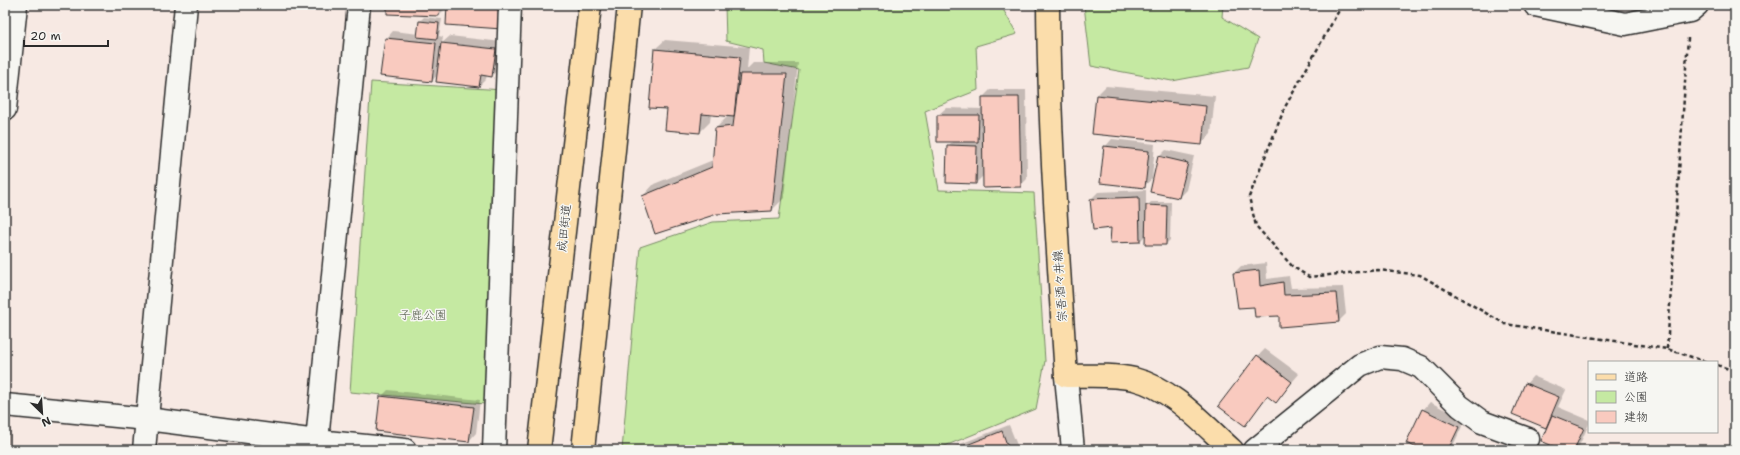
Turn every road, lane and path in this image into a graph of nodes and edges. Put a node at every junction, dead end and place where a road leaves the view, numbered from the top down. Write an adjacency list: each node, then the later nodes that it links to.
1 (16, 5): 11 (street)
2 (186, 5): 18 (street)
3 (359, 5): 20 (street)
4 (510, 5): 23 (street)
5 (590, 5): 24 (main road, 成田街道)
6 (629, 5): 25 (main road)
7 (1048, 5): 16 (main road, 宗吾酒々井線)
8 (1342, 5): 12 (path)
9 (1535, 5): 10 (street)
10 (1693, 8): 12 (path)
11 (5, 110)
12 (1667, 349): 13 (path)
13 (1704, 361)
14 (1718, 365): 15 (path)
15 (1735, 371)
16 (1066, 376): 26 (street); 27 (main road)
17 (5, 405): 18 (street)
18 (147, 419): 20 (street); 21 (street)
19 (1528, 439): 28 (street)
20 (317, 441): 22 (street)
21 (144, 450)
22 (405, 450)
23 (494, 450)
24 (539, 450)
25 (583, 450)
26 (1073, 450)
27 (1232, 450)
28 (1256, 450)

